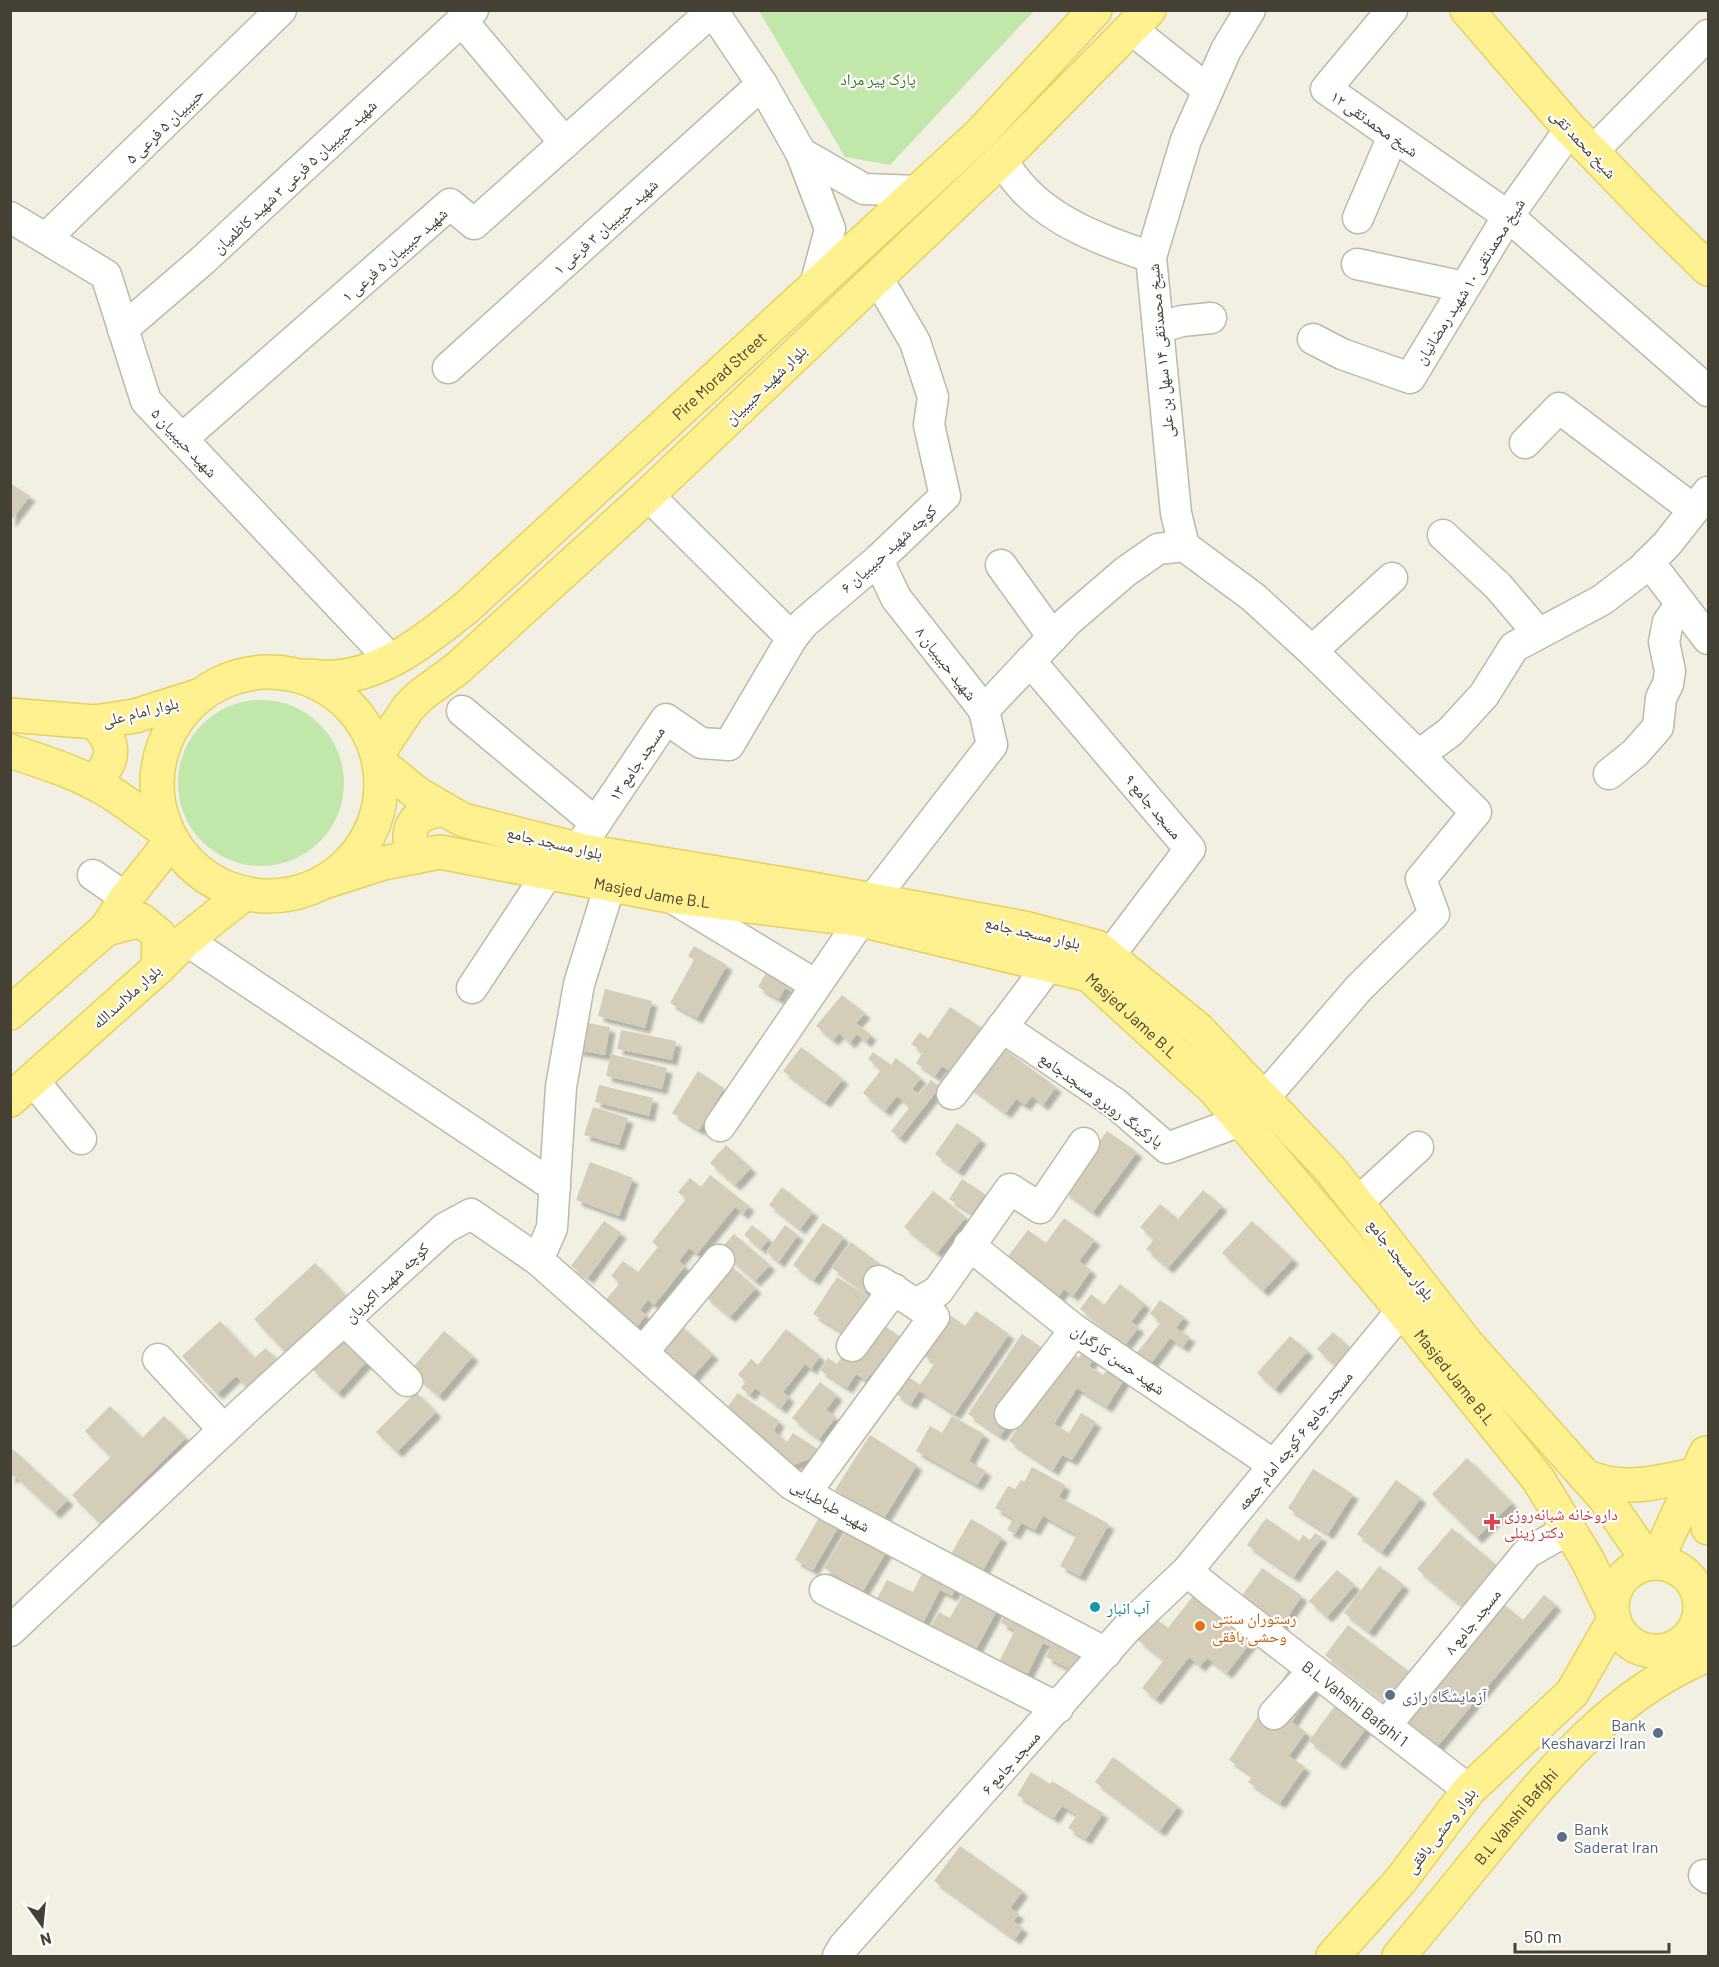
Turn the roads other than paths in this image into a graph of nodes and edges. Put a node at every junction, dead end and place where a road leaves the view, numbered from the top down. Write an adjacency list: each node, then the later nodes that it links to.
1 (281, 10): 24 (street, حبیبیان ۵ فرعی ۵)
2 (1095, 10): 20 (main road, Pire Morad Street)
3 (1250, 10): 13 (street, شیخ محمدتقی ۱۴ سهل بن علی)
4 (1392, 10): 15 (street, شیخ محمدتقی ۱۲)
5 (1467, 10): 14 (main road, شیخ محمد تقی)
6 (1702, 10): 9 (street)
7 (712, 11): 12 (street); 16 (street, شهید حبیبیان ۵ فرعی ۱)
8 (468, 16): 16 (street); 32 (street, شهید حبیبیان ۵ فرعی ۳ شهید کاظمیان)
9 (1708, 18)
10 (1140, 20): 13 (street); 19 (main road, بلوار شهید حبیبیان)
11 (1708, 35): 17 (street)
12 (762, 84): 18 (street); 35 (street, شهید حبیبیان ۳ فرعی ۱)
13 (1208, 90): 25 (street, شیخ محمدتقی ۱۴ سهل بن علی)
14 (1570, 129): 17 (main road, شیخ محمد تقی); 21 (street, شیخ محمدتقی ۱۰ شهید رمضانیان)
15 (1393, 136): 21 (street, شیخ محمدتقی ۱۲); 23 (street)
16 (565, 143): 37 (street, شهید حبیبیان ۵ فرعی ۱)
17 (1592, 152): 27 (main road, شیخ محمد تقی)
18 (801, 153): 20 (street); 29 (street)
19 (1000, 160): 25 (street); 28 (main road, بلوار شهید حبیبیان)
20 (918, 191): 29 (main road, Pire Morad Street)
21 (1508, 216): 30 (street, شیخ محمدتقی ۱۰ شهید رمضانیان); 36 (street, شیخ محمدتقی ۱۲)
22 (10, 217): 24 (street, شهید حبیبیان ۵)
23 (1358, 218)
24 (46, 238): 32 (street, شهید حبیبیان ۵)
25 (1151, 257): 33 (street, شیخ محمدتقی ۱۴ سهل بن علی)
26 (1358, 264): 30 (street)
27 (1708, 269)
28 (877, 277): 39 (main road, بلوار شهید حبیبیان); 43 (street, کوچه شهید حبیبیان ۶)
29 (815, 286): 53 (main road, Pire Morad Street)
30 (1464, 287): 34 (street, شیخ محمدتقی ۱۰ شهید رمضانیان)
31 (1211, 318): 33 (street)
32 (123, 328): 37 (street, شهید حبیبیان ۵)
33 (1158, 328): 42 (street, شیخ محمدتقی ۱۴ سهل بن علی)
34 (1313, 339)
35 (448, 368)
36 (1708, 391)
37 (182, 440): 53 (street, شهید حبیبیان ۵)
38 (1525, 443): 40 (street)
39 (648, 495): 50 (street); 56 (main road, بلوار شهید حبیبیان)
40 (1701, 501): 44 (street)
41 (1443, 535): 48 (street)
42 (1184, 546): 49 (street); 52 (street)
43 (878, 560): 50 (street, کوچه شهید حبیبیان ۶); 58 (street, شهید حبیبیان ۸)
44 (1649, 562): 47 (street); 48 (street)
45 (1001, 565): 49 (street)
46 (1392, 578): 52 (street)
47 (1681, 604): 51 (street); 65 (street)
48 (1538, 633): 63 (street)
49 (1053, 637): 54 (street, شهید حبیبیان ۸)
50 (792, 638): 69 (street, مسجد جامع ۱۳)
51 (1708, 639)
52 (1312, 651): 63 (street)
53 (391, 660): 55 (main road, Pire Morad Street); 56 (main road)
54 (1030, 661): 58 (street, شهید حبیبیان ۸); 81 (street, مسجد جامع ۹)
55 (303, 676): 57 (main road); 64 (main road)
56 (420, 695): 64 (main road, بلوار شهید حبیبیان)
57 (198, 696): 61 (main road, بلوار امام علی); 68 (main road)
58 (984, 710): 78 (street)
59 (462, 711): 69 (street)
60 (10, 715): 61 (main road, بلوار امام علی)
61 (94, 722): 66 (main road)
62 (10, 751): 66 (main road)
63 (1419, 755): 90 (street)
64 (380, 759): 67 (main road, بلوار مسجد جامع); 73 (main road)
65 (1608, 774)
66 (92, 782): 68 (main road)
67 (444, 810): 69 (main road, بلوار مسجد جامع); 70 (main road)
68 (169, 836): 75 (main road); 77 (main road)
69 (587, 836): 78 (main road, بلوار مسجد جامع)
70 (416, 857): 71 (main road, Masjed Jame B.L); 73 (main road, Masjed Jame B.L)
71 (548, 873): 74 (main road, Masjed Jame B.L); 85 (street)
72 (93, 875): 77 (street)
73 (324, 882): 75 (main road)
74 (610, 885): 76 (main road, Masjed Jame B.L); 95 (street)
75 (244, 894): 80 (main road, بلوار ملااسدالله)
76 (669, 896): 78 (main road, Masjed Jame B.L); 84 (street)
77 (126, 898): 79 (main road)
78 (867, 910): 81 (main road, بلوار مسجد جامع); 82 (main road, Masjed Jame B.L); 84 (street)
79 (106, 928): 83 (main road); 86 (main road)
80 (186, 939): 83 (main road, بلوار ملااسدالله); 95 (street)
81 (1109, 956): 90 (main road, بلوار مسجد جامع)
82 (1049, 965): 87 (street); 90 (main road, Masjed Jame B.L)
83 (158, 968): 88 (main road, بلوار ملااسدالله)
84 (816, 985): 91 (street)
85 (472, 988)
86 (10, 1013)
87 (1002, 1028): 89 (street); 90 (street, پارکینگ روبرو مسجدجامع)
88 (22, 1090): 92 (street)
89 (952, 1094)
90 (1252, 1110): 96 (main road, بلوار مسجد جامع); 101 (main road, Masjed Jame B.L)
91 (720, 1125)
92 (81, 1139)
93 (1084, 1143): 97 (street)
94 (1418, 1147): 96 (street)
95 (555, 1187): 98 (street)
96 (1357, 1203): 112 (main road, بلوار مسجد جامع)
97 (969, 1245): 100 (street); 103 (street, شهید حسن کارگران)
98 (538, 1260): 102 (street, کوچه شهید اکبریان); 105 (street, شهید طباطبایی)
99 (719, 1260): 105 (street)
100 (897, 1292): 104 (street); 113 (street)
101 (1402, 1310): 111 (street, مسجد جامع ۶ کوچه امام جمعه); 115 (main road, Masjed Jame B.L)
102 (345, 1321): 107 (street); 109 (street, کوچه شهید اکبریان)
103 (1076, 1330): 108 (street); 111 (street, شهید حسن کارگران)
104 (852, 1346)
105 (643, 1352): 113 (street, شهید طباطبایی)
106 (158, 1359): 109 (street)
107 (407, 1381)
108 (1010, 1414)
109 (234, 1421): 120 (street, کوچه شهید اکبریان)
110 (1704, 1458): 112 (main road); 114 (main road); 116 (main road)
111 (1274, 1465): 117 (street, مسجد جامع ۶ کوچه امام جمعه)
112 (1595, 1487): 115 (main road); 116 (main road, بلوار مسجد جامع)
113 (806, 1492): 122 (street, شهید طباطبایی)
114 (1708, 1528)
115 (1569, 1529): 119 (main road, Masjed Jame B.L); 126 (street, مسجد جامع ۸)
116 (1653, 1563): 119 (main road); 121 (main road)
117 (1187, 1571): 122 (street, مسجد جامع ۶); 123 (street, B.L Vahshi Bafghi 1)
118 (825, 1590): 124 (street)
119 (1613, 1615): 121 (main road); 127 (main road, بلوار وحشی بافقی)
120 (14, 1622)
121 (1693, 1647): 130 (main road, B.L Vahshi Bafghi)
122 (1106, 1653): 124 (street, مسجد جامع ۶)
123 (1314, 1670): 125 (street); 126 (street, B.L Vahshi Bafghi 1)
124 (1058, 1708): 128 (street, مسجد جامع ۶)
125 (1274, 1714)
126 (1386, 1725): 127 (street, B.L Vahshi Bafghi 1)
127 (1469, 1790): 129 (main road, بلوار وحشی بافقی)
128 (838, 1956)
129 (1333, 1956)
130 (1399, 1956)

